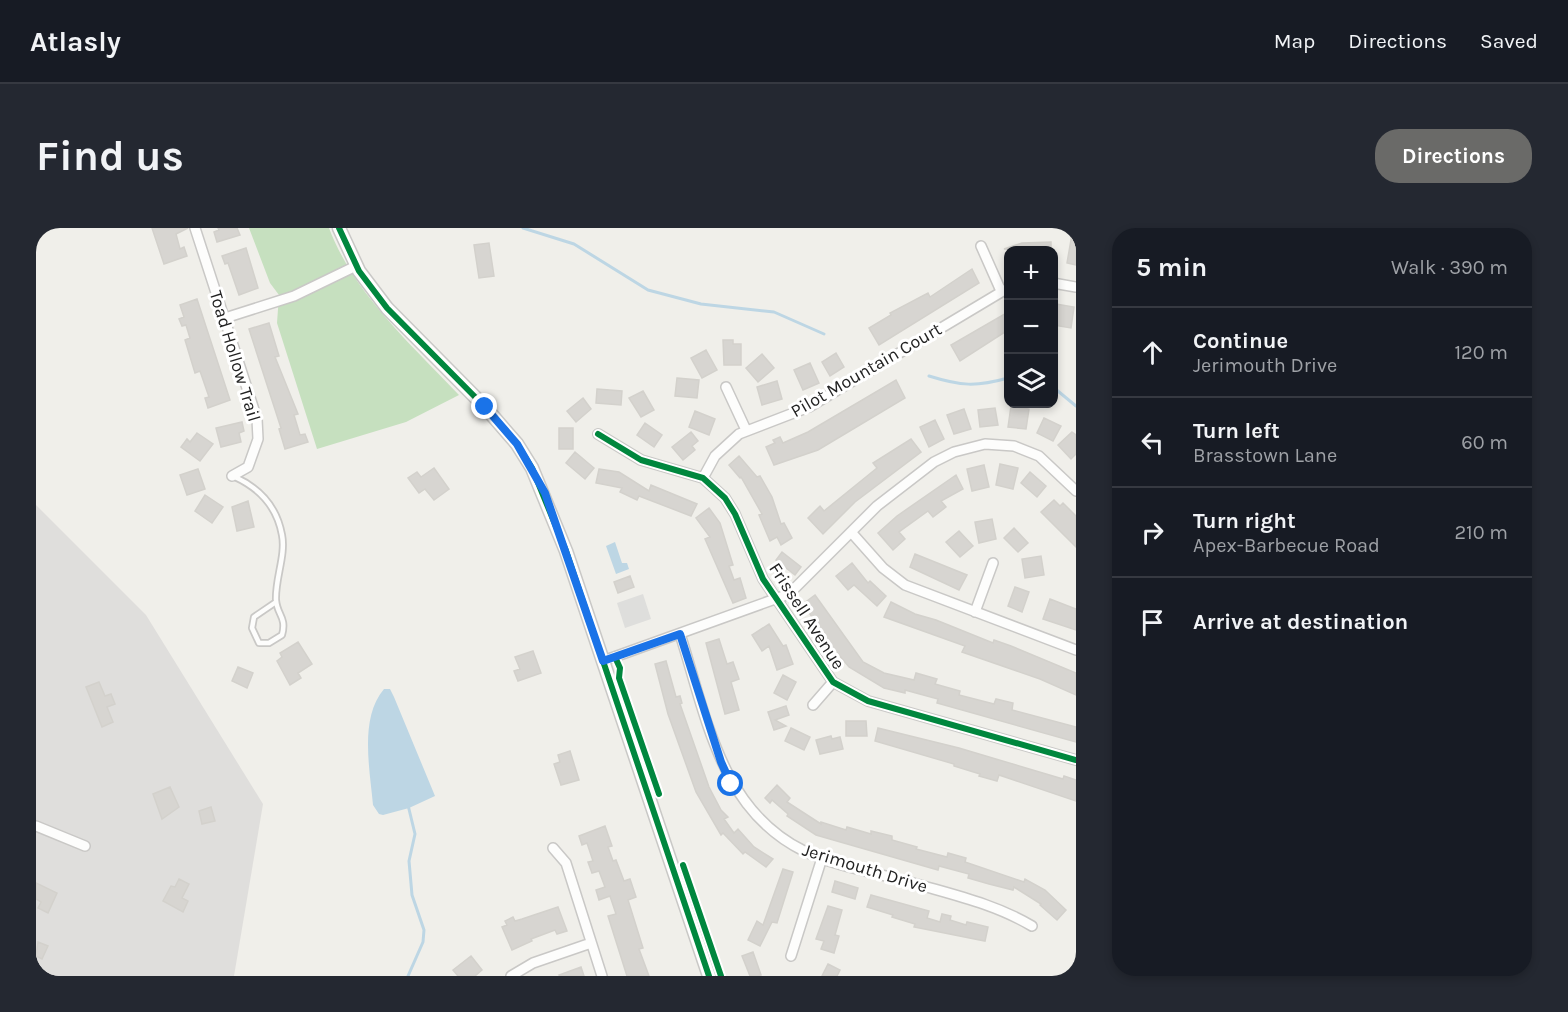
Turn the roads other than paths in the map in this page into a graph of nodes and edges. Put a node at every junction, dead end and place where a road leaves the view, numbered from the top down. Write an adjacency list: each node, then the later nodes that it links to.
1 (195, 228): 9 (street, Toad Hollow Trail)
2 (339, 228): 4 (street)
3 (981, 246): 6 (street)
4 (356, 266): 9 (street); 23 (street)
5 (1058, 284): 7 (street)
6 (1004, 287)
7 (1076, 287)
8 (1004, 290): 11 (street, Pilot Mountain Court)
9 (225, 318): 13 (street, Toad Hollow Trail)
10 (726, 387): 11 (street)
11 (746, 430): 14 (street, Pilot Mountain Court)
12 (598, 434): 14 (street, Frissell Avenue)
13 (232, 476): 19 (lane)
14 (703, 478): 18 (street, Frissell Avenue)
15 (1076, 491): 16 (street)
16 (851, 532): 18 (street); 20 (street)
17 (993, 563): 20 (street)
18 (776, 600): 21 (street); 24 (street, Frissell Avenue)
19 (276, 602): 19 (lane)
20 (975, 612): 22 (street)
21 (680, 634): 23 (street); 30 (street, Jerimouth Drive)
22 (1076, 650)
23 (603, 661): 36 (street)
24 (832, 682): 25 (street); 26 (street, Frissell Avenue)
25 (813, 705)
26 (1076, 760)
27 (36, 826): 28 (street)
28 (85, 846)
29 (554, 848): 32 (street)
30 (822, 858): 31 (street, Jerimouth Drive); 33 (street)
31 (1032, 926)
32 (591, 943): 34 (street); 35 (street)
33 (791, 956)
34 (511, 976)
35 (602, 976)
36 (709, 976)

